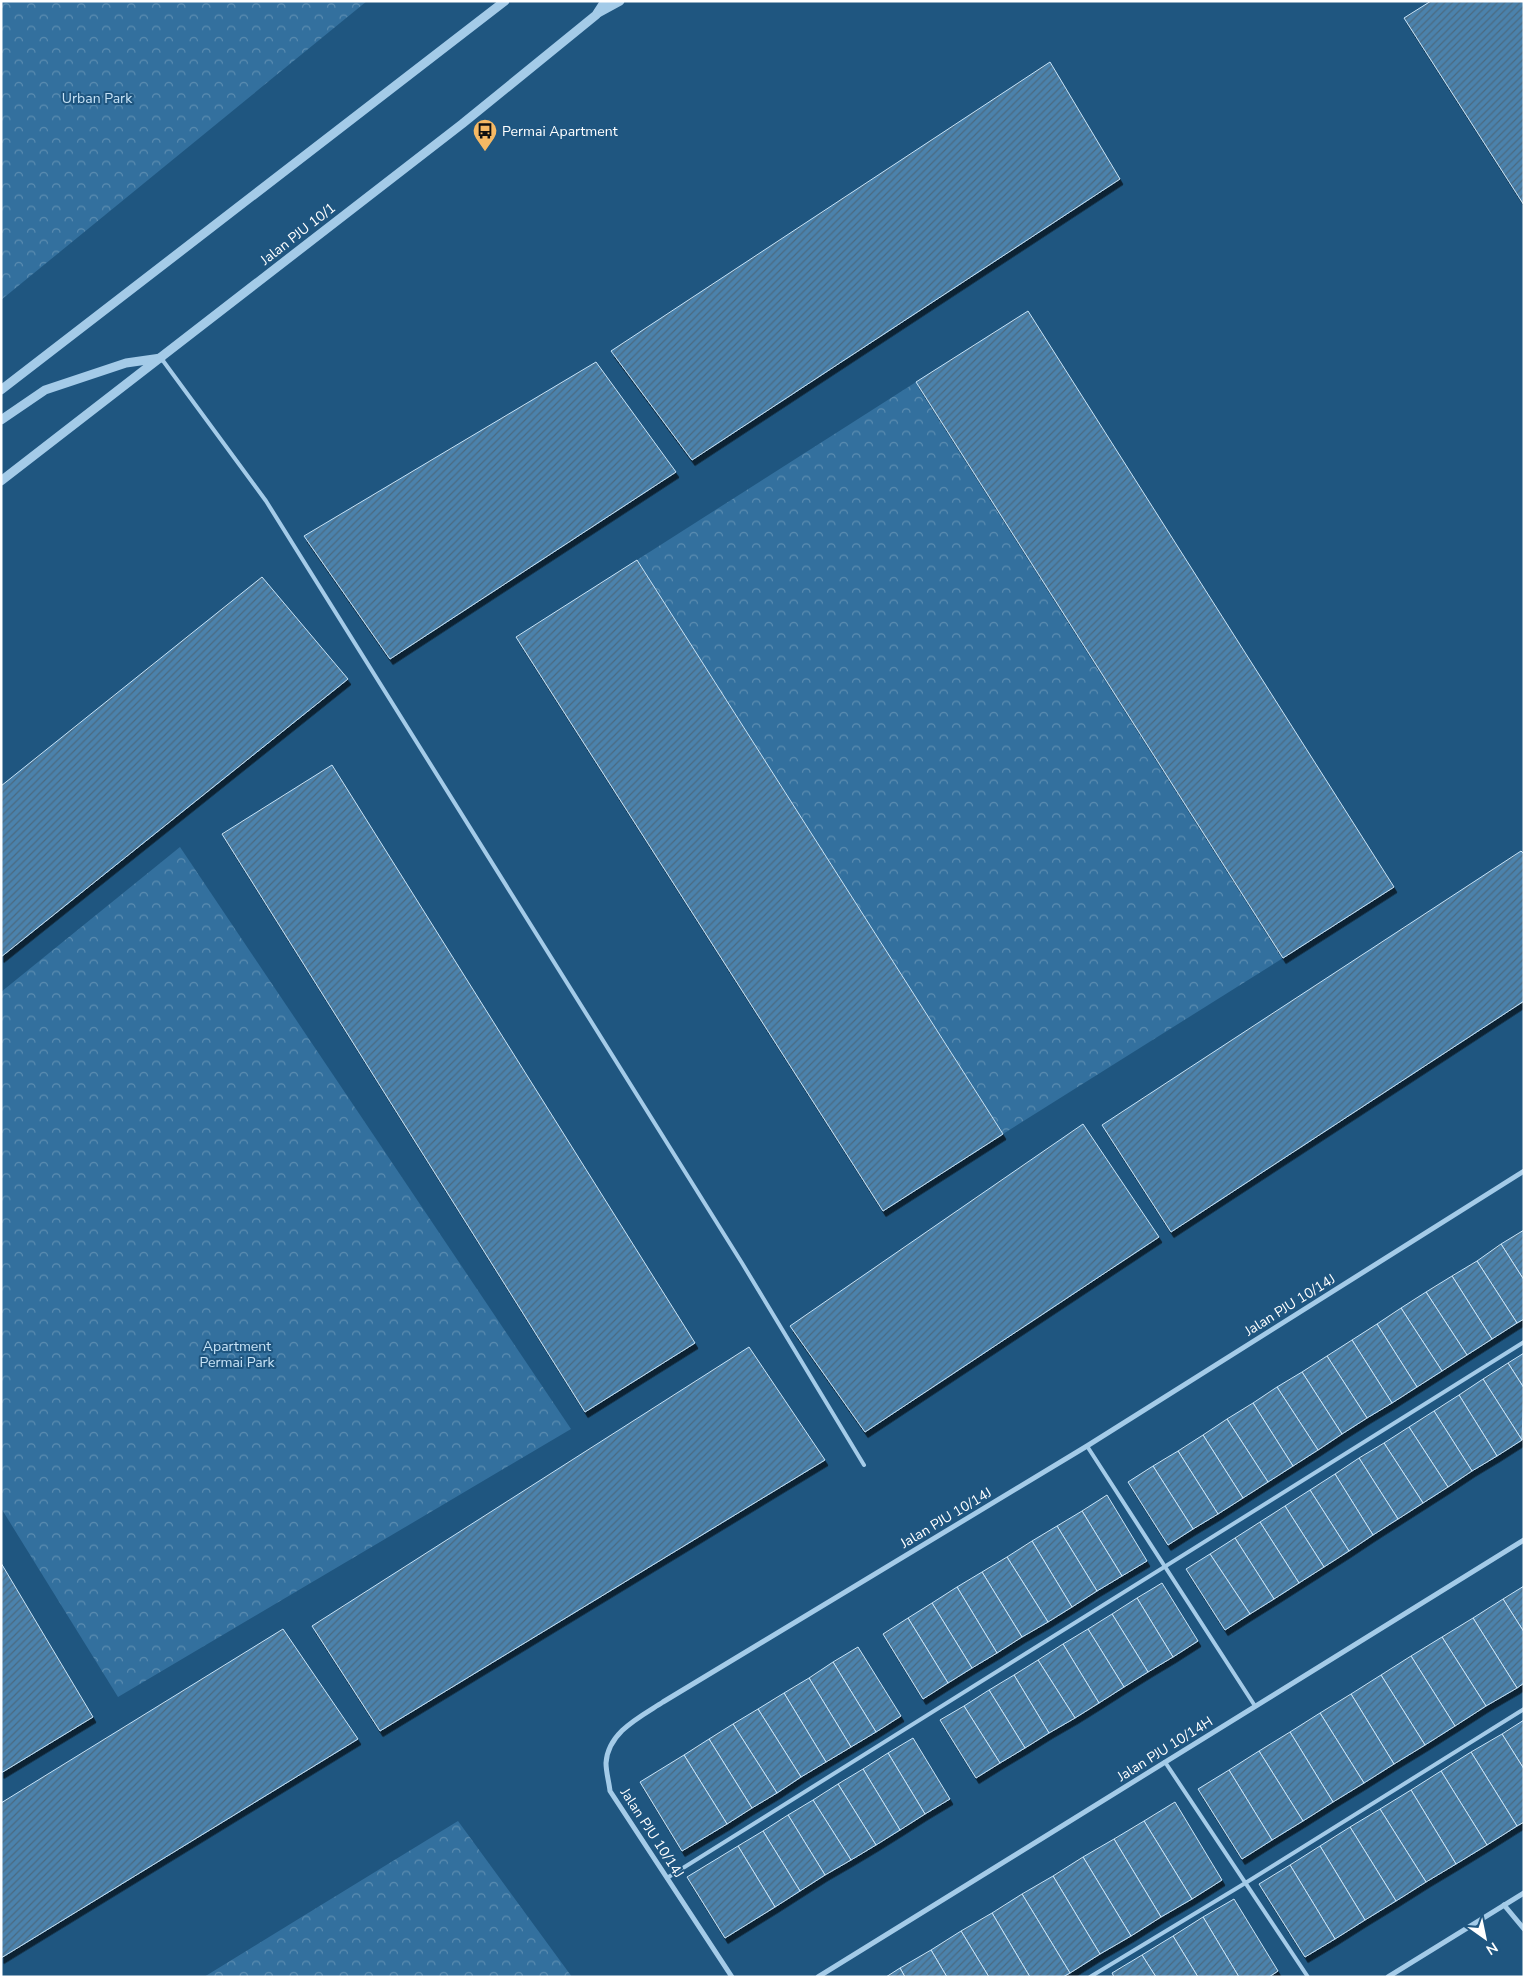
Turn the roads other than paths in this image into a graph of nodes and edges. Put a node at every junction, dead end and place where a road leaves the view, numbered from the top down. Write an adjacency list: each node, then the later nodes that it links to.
1 (505, 1): 6 (street)
2 (605, 1): 4 (street, Jalan PJU 10/1)
3 (620, 1): 4 (street)
4 (596, 15): 5 (street, Jalan PJU 10/1)
5 (161, 358): 7 (street); 8 (street, Jalan PJU 10/1); 12 (lane)
6 (1, 390)
7 (1, 420)
8 (1, 481)
9 (1524, 1171): 11 (street, Jalan PJU 10/14J)
10 (1524, 1342): 14 (lane)
11 (1087, 1446): 14 (lane); 18 (street, Jalan PJU 10/14J)
12 (864, 1465)
13 (1524, 1540): 15 (street, Jalan PJU 10/14H)
14 (1164, 1565): 15 (lane); 18 (lane)
15 (1255, 1706): 17 (street, Jalan PJU 10/14H)
16 (1524, 1709): 19 (lane)
17 (1165, 1762): 19 (lane); 24 (street, Jalan PJU 10/14H)
18 (667, 1878): 23 (street, Jalan PJU 10/14J)
19 (1247, 1882): 25 (lane); 26 (lane)
20 (1524, 1893): 21 (street)
21 (1504, 1905): 22 (street); 27 (street)
22 (1524, 1929)
23 (732, 1977)
24 (818, 1977)
25 (1090, 1977)
26 (1308, 1977)
27 (1388, 1977)

